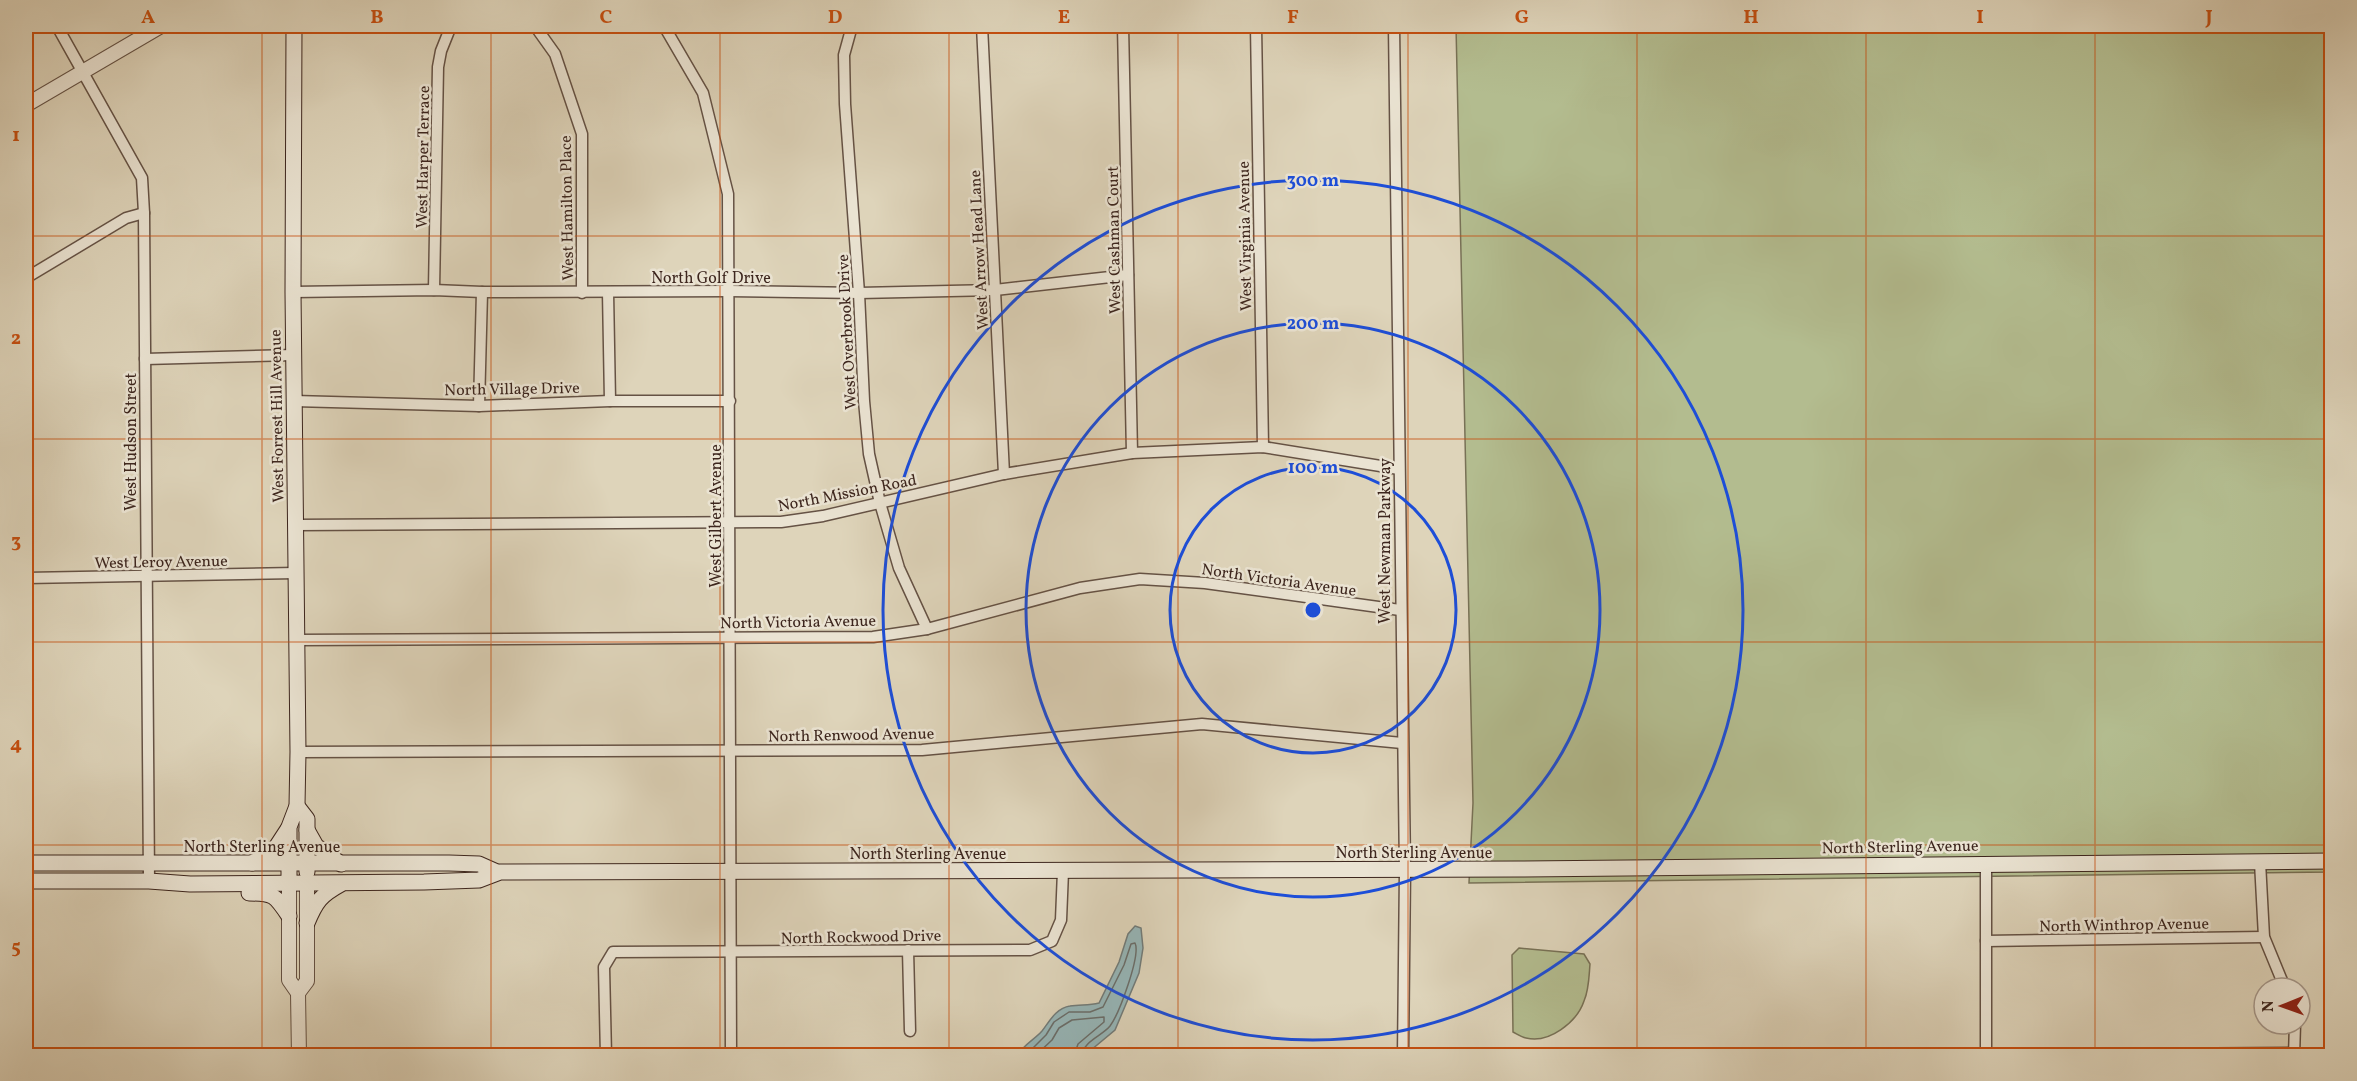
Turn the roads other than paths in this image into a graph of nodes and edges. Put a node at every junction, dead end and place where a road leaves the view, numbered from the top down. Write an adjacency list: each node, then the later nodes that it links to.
1 (57, 26): 12 (street, West Hudson Street)
2 (161, 26): 12 (street)
3 (294, 26): 20 (main road, West Forrest Hill Avenue)
4 (451, 26): 17 (street, West Harper Terrace)
5 (535, 26): 23 (street, West Hamilton Place)
6 (664, 26): 19 (street, West Gilbert Avenue)
7 (852, 26): 24 (street, West Overbrook Drive)
8 (982, 26): 18 (street, West Arrow Head Lane)
9 (1123, 26): 15 (street, West Cashman Court)
10 (1256, 26): 31 (street, West Virginia Avenue)
11 (1394, 26): 33 (street, West Newman Parkway)
12 (84, 70): 13 (street); 14 (street, West Hudson Street)
13 (26, 105)
14 (144, 213): 16 (street); 26 (street, West Hudson Street)
15 (1128, 275): 18 (street, North Golf Drive); 32 (street, West Cashman Court)
16 (26, 278)
17 (434, 290): 20 (street, North Golf Drive); 21 (street, North Golf Drive)
18 (995, 290): 24 (street, North Golf Drive); 34 (street, West Arrow Head Lane)
19 (729, 291): 22 (street, North Golf Drive); 24 (street, North Golf Drive); 29 (street, West Gilbert Avenue)
20 (293, 292): 25 (main road, West Forrest Hill Avenue)
21 (482, 292): 23 (street, North Golf Drive); 30 (street)
22 (608, 292): 23 (street, North Golf Drive); 28 (street)
23 (582, 293)
24 (859, 293): 35 (street, West Overbrook Drive)
25 (293, 355): 26 (street); 27 (main road, West Forrest Hill Avenue)
26 (145, 359): 39 (street, West Hudson Street)
27 (294, 401): 30 (street, North Village Drive); 37 (main road, West Forrest Hill Avenue)
28 (610, 401): 29 (street, North Village Drive); 30 (street, North Village Drive)
29 (730, 401): 36 (street, West Gilbert Avenue)
30 (479, 406)
31 (1263, 447): 32 (street, North Mission Road); 33 (street, North Mission Road)
32 (1132, 453): 34 (street, North Mission Road)
33 (1399, 469): 41 (street, West Newman Parkway)
34 (1004, 474): 35 (street, North Mission Road)
35 (880, 503): 36 (street, North Mission Road); 42 (street, West Overbrook Drive)
36 (731, 523): 37 (street, North Mission Road); 43 (street, West Gilbert Avenue)
37 (296, 525): 38 (main road, West Forrest Hill Avenue)
38 (296, 573): 39 (street, West Leroy Avenue); 44 (main road, West Forrest Hill Avenue)
39 (146, 576): 40 (street, West Leroy Avenue); 55 (street, West Hudson Street)
40 (26, 578)
41 (1400, 610): 42 (street, North Victoria Avenue); 45 (street, West Newman Parkway)
42 (927, 629): 43 (street, North Victoria Avenue)
43 (729, 637): 44 (street, North Victoria Avenue); 46 (street, West Gilbert Avenue)
44 (296, 640): 47 (main road, West Forrest Hill Avenue)
45 (1402, 742): 46 (street, North Renwood Avenue); 60 (street, West Newman Parkway)
46 (731, 751): 47 (street, North Renwood Avenue); 61 (street, West Gilbert Avenue)
47 (298, 752): 48 (main road, West Forrest Hill Avenue)
48 (297, 806): 49 (main road, West Forrest Hill Avenue); 50 (main road, West Forrest Hill Avenue)
49 (289, 827): 56 (main road); 57 (main road, West Forrest Hill Avenue)
50 (307, 830): 58 (main road, West Forrest Hill Avenue); 59 (main road)
51 (2331, 861): 53 (main road, North Sterling Avenue)
52 (26, 862): 55 (main road, North Sterling Avenue)
53 (2260, 862): 54 (main road, North Sterling Avenue); 72 (street)
54 (1986, 863): 60 (main road, North Sterling Avenue); 73 (street)
55 (149, 864): 56 (main road, North Sterling Avenue); 65 (street, West Hudson Street)
56 (249, 864): 57 (main road, North Sterling Avenue)
57 (289, 864): 58 (main road, North Sterling Avenue); 66 (main road, West Forrest Hill Avenue)
58 (307, 864): 59 (main road, North Sterling Avenue); 67 (main road, West Forrest Hill Avenue)
59 (340, 864): 63 (main road, North Sterling Avenue)
60 (1405, 870): 62 (main road, North Sterling Avenue); 85 (street, West Newman Parkway)
61 (730, 871): 62 (main road, North Sterling Avenue); 63 (main road, North Sterling Avenue); 75 (street, West Gilbert Avenue)
62 (1063, 871): 74 (street, North Rockwood Drive)
63 (497, 872): 68 (main road, North Sterling Avenue)
64 (26, 881): 65 (main road, North Sterling Avenue)
65 (148, 881): 69 (main road, North Sterling Avenue)
66 (289, 883): 67 (main road, North Sterling Avenue); 69 (main road, North Sterling Avenue); 70 (street, West Forrest Hill Avenue)
67 (307, 883): 68 (main road, North Sterling Avenue); 71 (street, West Forrest Hill Avenue)
68 (343, 883): 71 (main road)
69 (190, 884): 70 (main road)
70 (289, 916): 77 (street, West Forrest Hill Avenue)
71 (308, 923): 77 (street, West Forrest Hill Avenue)
72 (2264, 938): 73 (street, North Winthrop Avenue); 76 (street)
73 (1986, 941): 81 (street)
74 (908, 950): 75 (street, North Rockwood Drive); 78 (street)
75 (730, 952): 83 (street, North Rockwood Drive); 84 (street, West Gilbert Avenue)
76 (2280, 976)
77 (298, 993): 82 (street, West Forrest Hill Avenue)
78 (910, 1031)
79 (2295, 1036): 80 (street)
80 (2294, 1054): 81 (street)
81 (1986, 1055)
82 (299, 1056)
83 (606, 1056)
84 (731, 1056)
85 (1403, 1056)

